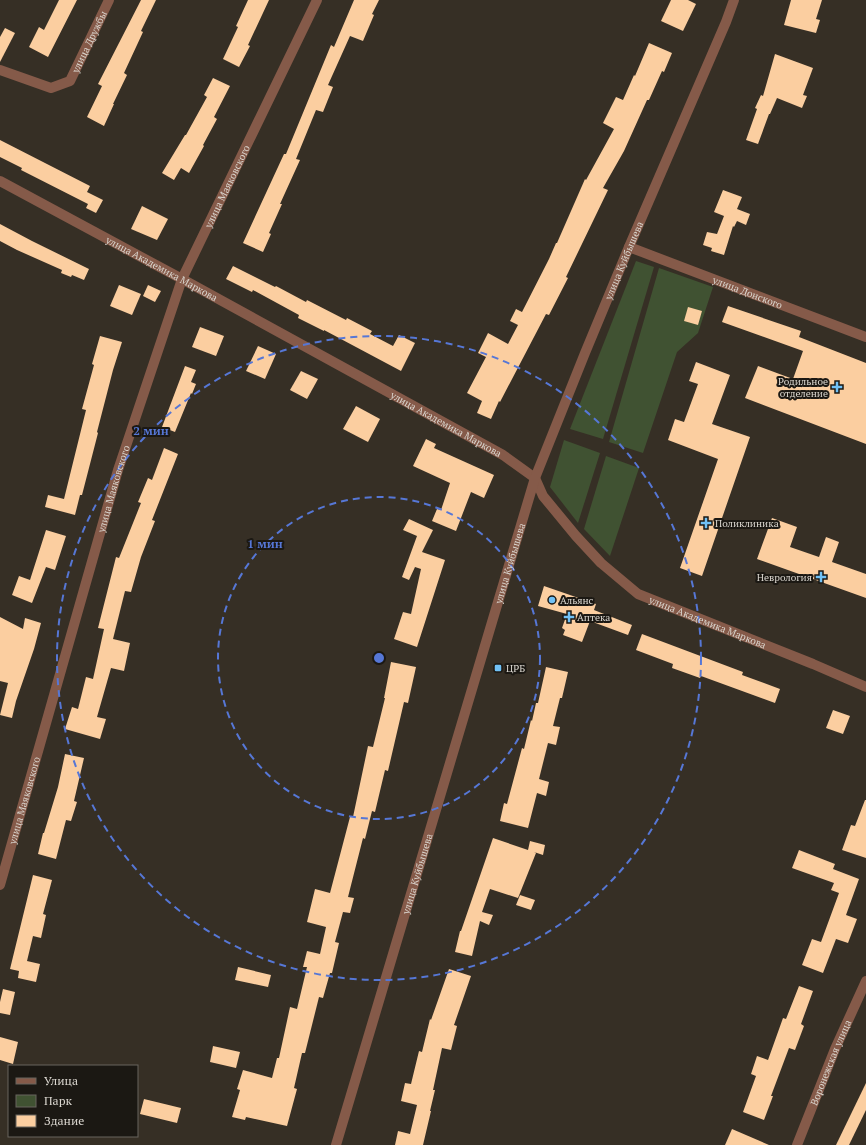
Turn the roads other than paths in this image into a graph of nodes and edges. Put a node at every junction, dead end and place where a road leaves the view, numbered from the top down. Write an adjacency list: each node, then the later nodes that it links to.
1 (109, 0): 4 (street, улица Дружбы)
2 (317, 0): 7 (street, улица Маяковского)
3 (734, 0): 6 (street, улица Куйбышева)
4 (0, 70)
5 (0, 181): 7 (street, улица Академика Маркова)
6 (629, 247): 8 (street, улица Донского); 9 (street, улица Куйбышева)
7 (182, 279): 9 (street, улица Академика Маркова); 11 (street, улица Маяковского)
8 (866, 337)
9 (535, 478): 10 (street, улица Академика Маркова); 13 (street, улица Куйбышева)
10 (866, 687)
11 (0, 885)
12 (866, 981): 14 (street, Воронежская улица)
13 (336, 1145)
14 (797, 1145)

